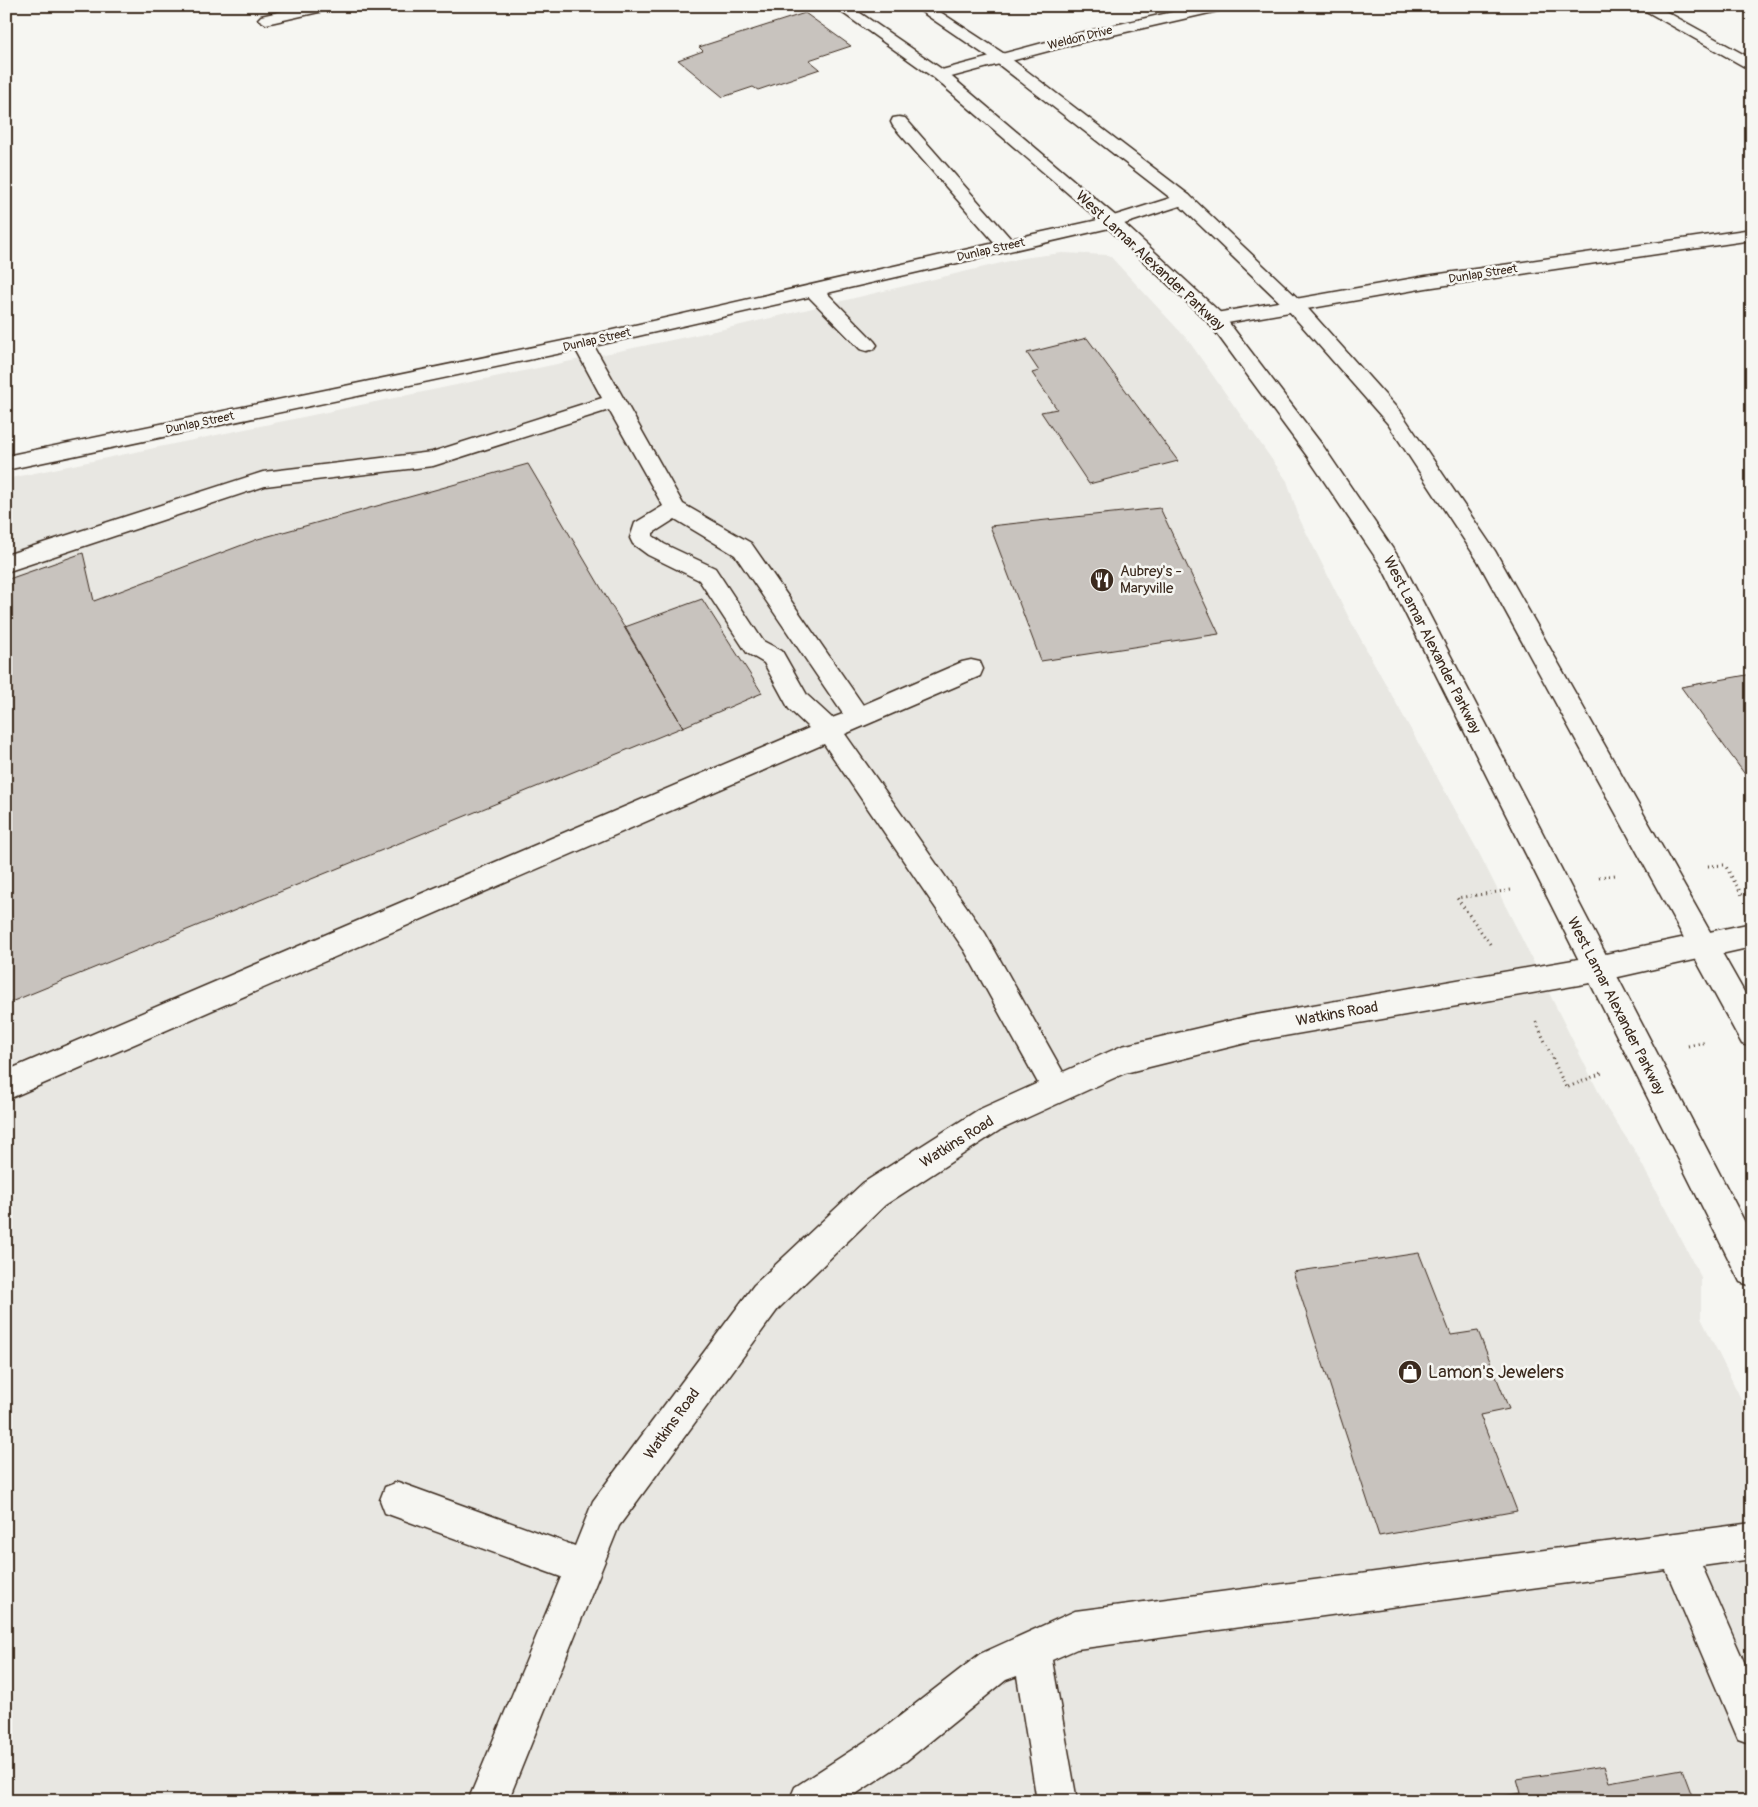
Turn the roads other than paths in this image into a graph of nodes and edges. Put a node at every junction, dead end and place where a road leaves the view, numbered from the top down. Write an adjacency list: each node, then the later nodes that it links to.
1 (327, 6): 6 (main road)
2 (840, 6): 9 (main road, West Lamar Alexander Parkway)
3 (920, 6): 7 (main road)
4 (1222, 6): 7 (main road, Weldon Drive)
5 (1644, 6): 8 (main road)
6 (266, 19)
7 (1000, 58): 9 (main road, Weldon Drive); 11 (main road)
8 (1752, 66)
9 (940, 76): 12 (main road, West Lamar Alexander Parkway)
10 (899, 122): 14 (main road)
11 (1183, 199): 12 (main road, Dunlap Street); 16 (main road)
12 (1112, 222): 14 (main road, Dunlap Street); 17 (main road, West Lamar Alexander Parkway)
13 (1752, 234): 16 (main road, Dunlap Street)
14 (1006, 246): 15 (main road, Dunlap Street)
15 (813, 290): 18 (main road, Dunlap Street); 19 (main road)
16 (1295, 306): 17 (main road, Dunlap Street); 28 (main road)
17 (1216, 319): 29 (main road, West Lamar Alexander Parkway)
18 (582, 344): 20 (main road); 21 (main road, Dunlap Street)
19 (868, 345)
20 (614, 401): 22 (main road); 23 (main road)
21 (6, 463)
22 (675, 508): 25 (main road); 26 (main road)
23 (6, 564)
24 (971, 669): 25 (main road)
25 (859, 718): 26 (main road)
26 (829, 731): 31 (main road); 32 (main road)
27 (1752, 936): 28 (main road, Watkins Road)
28 (1702, 945): 29 (main road, Watkins Road); 30 (main road)
29 (1596, 969): 32 (main road, Watkins Road); 33 (main road, West Lamar Alexander Parkway)
30 (1752, 1034)
31 (6, 1086)
32 (1057, 1089): 37 (main road, Watkins Road)
33 (1752, 1270)
34 (398, 1500): 37 (main road)
35 (1752, 1541): 36 (main road)
36 (1676, 1550): 38 (main road); 39 (main road)
37 (583, 1567): 40 (main road, Watkins Road)
38 (1031, 1649): 41 (main road); 42 (main road)
39 (1752, 1725)
40 (488, 1801)
41 (809, 1801)
42 (1057, 1801)

